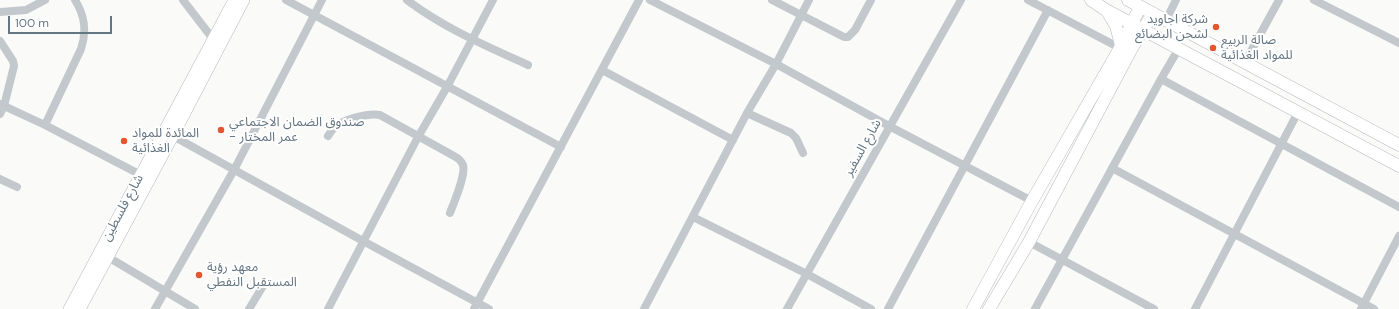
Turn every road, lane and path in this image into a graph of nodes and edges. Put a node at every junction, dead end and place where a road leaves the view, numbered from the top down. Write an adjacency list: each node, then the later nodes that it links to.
1 (45, 0): 26 (street)
2 (74, 0): 51 (street)
3 (182, 0): 34 (street)
4 (234, 0): 34 (street, شارع فلسطين)
5 (244, 0): 46 (street, شارع فلسطين)
6 (286, 0): 28 (street)
7 (322, 0): 28 (street)
8 (407, 0): 35 (street)
9 (493, 0): 35 (street)
10 (639, 0): 43 (street)
11 (650, 0): 41 (street)
12 (772, 0): 29 (street)
13 (809, 0): 29 (street)
14 (871, 0): 29 (street)
15 (961, 0): 52 (street, شارع السفير)
16 (1028, 0): 24 (street)
17 (1091, 0): 25 (main road)
18 (1128, 0): 23 (main road)
19 (1176, 0): 30 (street)
20 (1279, 0): 40 (street)
21 (1314, 0): 22 (street)
22 (1329, 3): 37 (street)
23 (1140, 7): 27 (main road); 31 (main road)
24 (1048, 10): 38 (street); 63 (street)
25 (1106, 10): 31 (main road); 38 (main road)
26 (0, 12)
27 (1153, 13): 30 (main road); 32 (main road)
28 (314, 15): 45 (street); 66 (street)
29 (801, 15): 41 (street)
30 (1166, 20): 40 (main road)
31 (1132, 23): 32 (main road); 38 (main road)
32 (1144, 29): 33 (main road); 38 (main road)
33 (1160, 37): 38 (main road); 39 (main road)
34 (213, 39): 46 (street, شارع فلسطين)
35 (472, 40): 42 (street); 45 (street)
36 (0, 41): 47 (street)
37 (1399, 43)
38 (1124, 47): 58 (main road); 61 (main road)
39 (1179, 48): 44 (street); 48 (main road)
40 (1245, 62): 59 (main road)
41 (776, 64): 49 (street); 52 (street)
42 (528, 65)
43 (602, 70): 56 (street); 60 (street)
44 (1160, 79): 57 (street); 65 (street)
45 (447, 87): 55 (street); 60 (street)
46 (186, 101): 53 (street, شارع فلسطين); 67 (street, شارع فلسطين)
47 (2, 105): 50 (street); 51 (street)
48 (1298, 112): 57 (street); 64 (main road)
49 (747, 113): 56 (street); 62 (street)
50 (0, 114)
51 (45, 125): 67 (street)
52 (889, 126): 63 (street); 80 (street, شارع السفير)
53 (173, 136): 66 (street); 78 (street, شارع فلسطين)
54 (328, 136): 55 (street)
55 (418, 137): 72 (street); 76 (street)
56 (733, 140): 73 (street)
57 (1281, 143): 71 (street); 74 (street)
58 (1065, 144): 61 (main road); 70 (main road)
59 (1399, 145)
60 (560, 147): 83 (street)
61 (1078, 151): 77 (main road)
62 (803, 153)
63 (964, 166): 70 (street); 95 (street)
64 (1399, 166)
65 (1112, 168): 74 (street); 79 (street)
66 (234, 170): 76 (street); 82 (street)
67 (141, 175): 85 (street, شارع فلسطين)
68 (0, 178): 69 (street)
69 (17, 187)
70 (1032, 201): 96 (main road)
71 (1399, 207)
72 (450, 213)
73 (693, 217): 80 (street); 92 (street)
74 (1234, 233): 84 (street); 100 (street)
75 (1399, 236): 84 (street)
76 (363, 241): 83 (street); 90 (street)
77 (1029, 242): 79 (street); 97 (main road)
78 (108, 257): 82 (street); 86 (street, شارع فلسطين)
79 (1062, 261): 98 (street); 99 (street)
80 (807, 274): 93 (street, شارع السفير); 94 (street)
81 (263, 286): 89 (street)
82 (166, 291): 87 (street); 88 (street)
83 (476, 306): 91 (street)
84 (1362, 306): 101 (street)
85 (69, 309)
86 (80, 309)
87 (155, 309)
88 (195, 309)
89 (249, 309)
90 (328, 309)
91 (489, 309)
92 (644, 309)
93 (787, 309)
94 (871, 309)
95 (888, 309)
96 (972, 309)
97 (989, 309)
98 (1035, 309)
99 (1154, 309)
100 (1195, 309)
101 (1374, 309)

